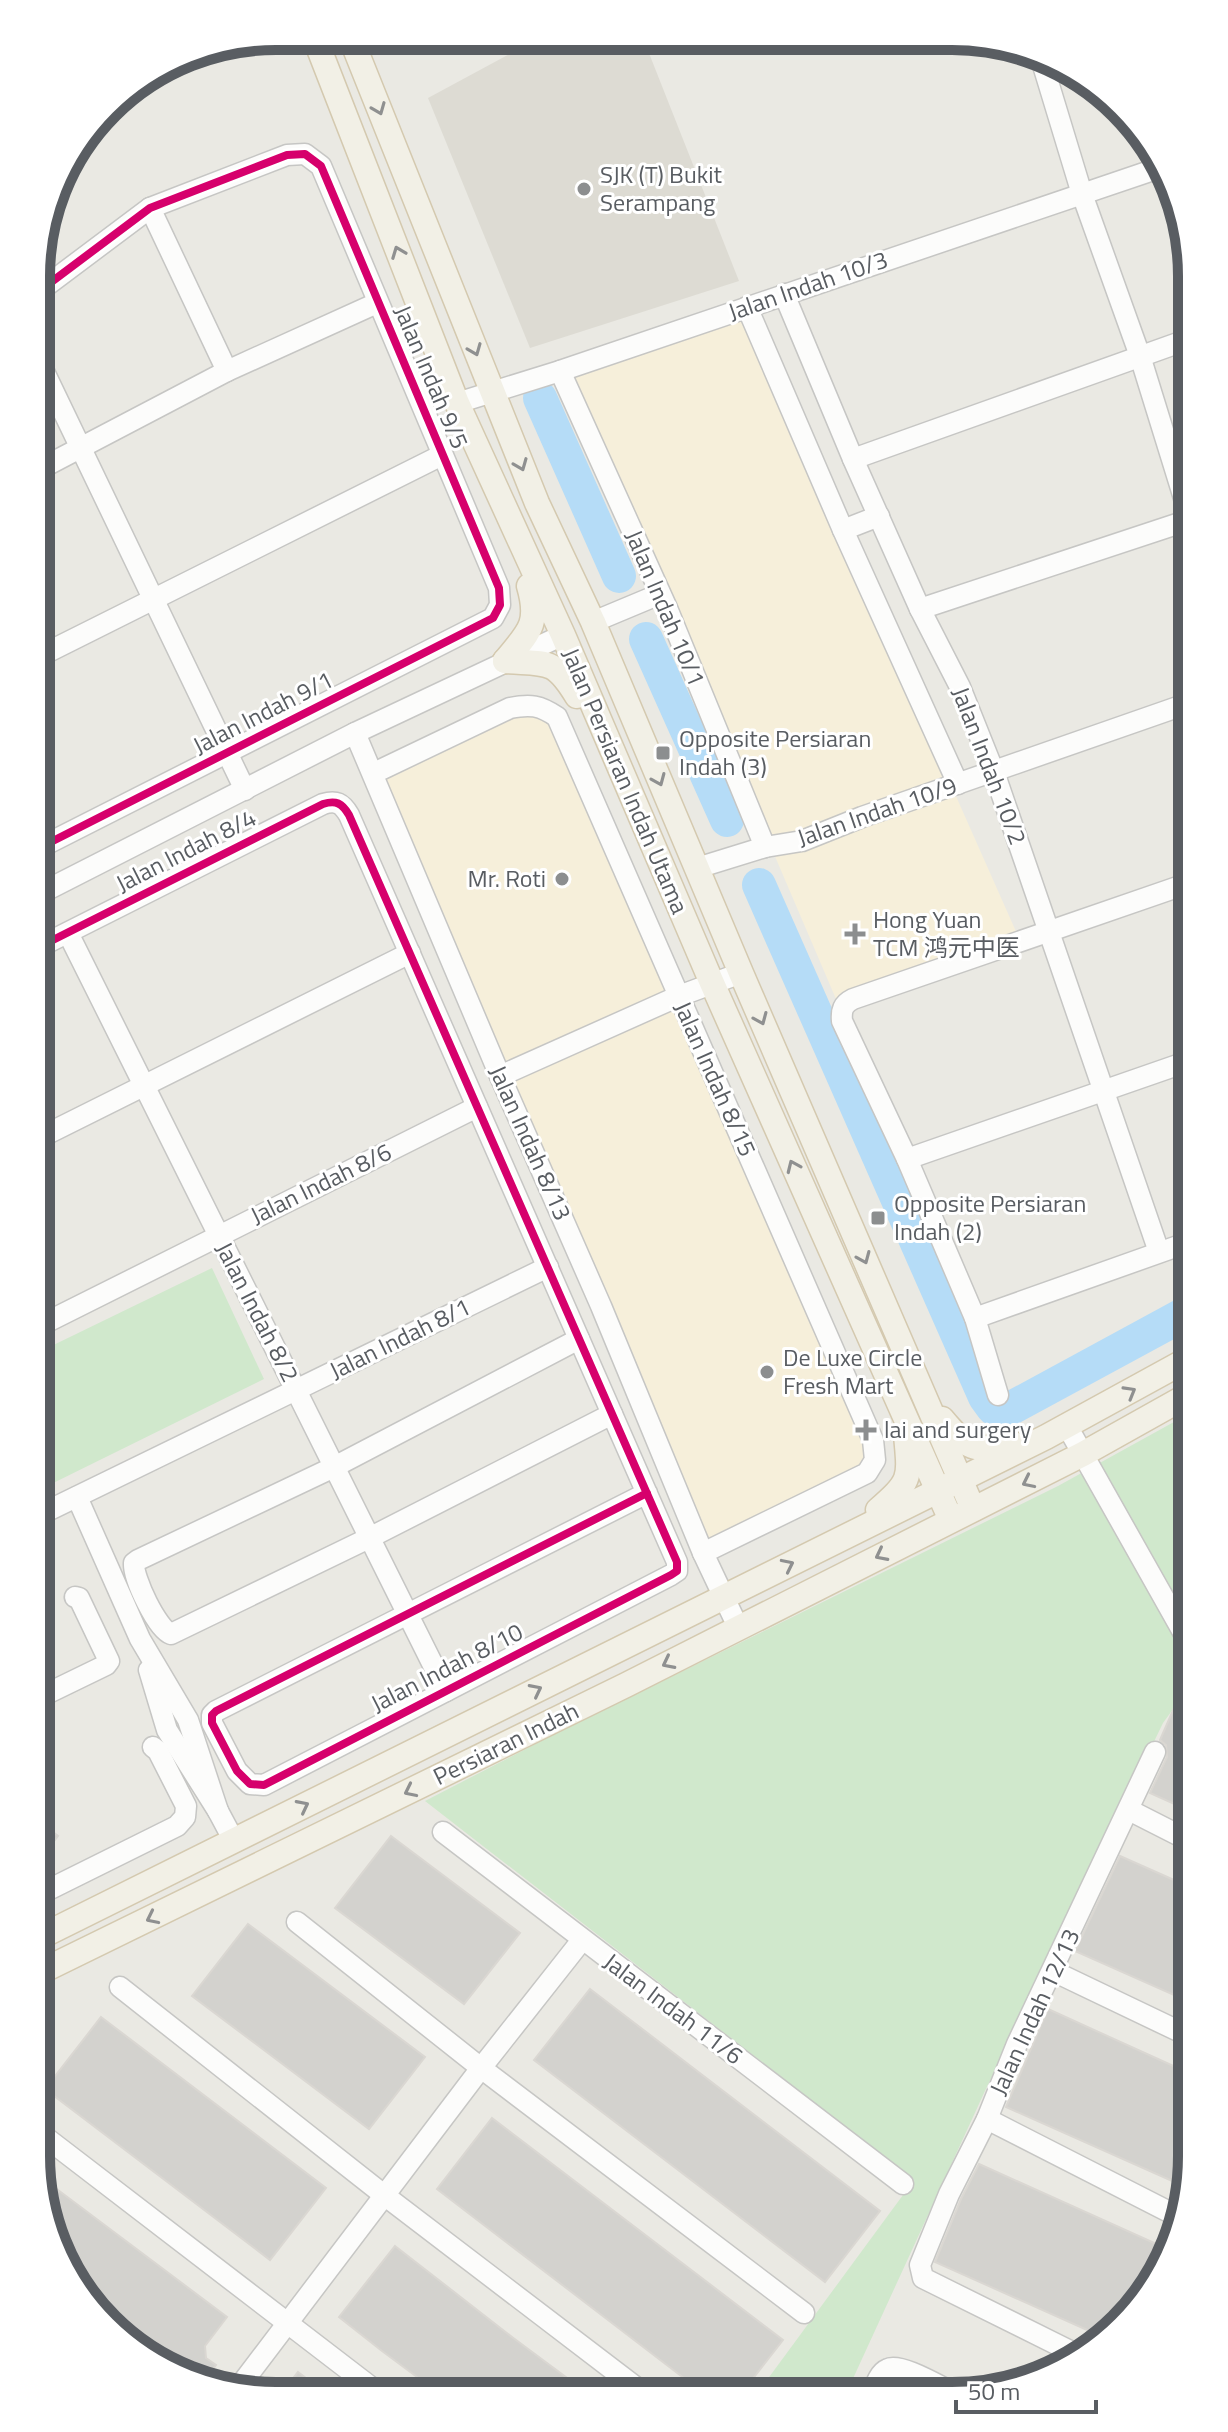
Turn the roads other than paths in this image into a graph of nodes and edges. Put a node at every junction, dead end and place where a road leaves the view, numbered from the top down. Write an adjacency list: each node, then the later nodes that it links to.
1 (319, 50): 17 (main road, Jalan Persiaran Indah Utama, one-way to 1)
2 (356, 50): 16 (main road, Jalan Persiaran Indah Utama, one-way to 16)
3 (1044, 70): 5 (street)
4 (1152, 170): 5 (street, Jalan Indah 10/3)
5 (1082, 194): 8 (street, Jalan Indah 10/3); 12 (street)
6 (150, 208): 7 (street); 9 (street, Jalan Indah 9/5); 13 (street)
7 (50, 283)
8 (784, 294): 10 (street, Jalan Indah 10/3); 20 (street, Jalan Indah 10/2)
9 (377, 303): 13 (street); 19 (street, Jalan Indah 9/5)
10 (747, 307): 14 (street, Jalan Indah 10/3); 27 (street)
11 (1178, 343): 12 (street)
12 (1140, 356): 20 (street); 22 (street)
13 (227, 371): 18 (street)
14 (560, 371): 16 (street, Jalan Indah 10/3); 28 (street, Jalan Indah 10/1)
15 (50, 384): 18 (street)
16 (492, 392): 17 (street, Jalan Indah 10/3); 23 (main road, Jalan Persiaran Indah Utama, one-way to 23)
17 (457, 403): 24 (main road, Jalan Persiaran Indah Utama)
18 (80, 448): 21 (street); 29 (street)
19 (442, 455): 29 (street); 30 (street, Jalan Indah 9/5)
20 (853, 459): 25 (street, Jalan Indah 10/2)
21 (50, 464)
22 (1178, 479)
23 (537, 503): 32 (main road, Jalan Persiaran Indah Utama); 33 (main road)
24 (508, 515): 33 (main road, Jalan Persiaran Indah Utama); 35 (main road)
25 (879, 516): 27 (street); 31 (street, Jalan Indah 10/2)
26 (1178, 525): 31 (street)
27 (843, 530): 43 (street)
28 (660, 594): 32 (street); 46 (street, Jalan Indah 10/1)
29 (153, 599): 34 (street); 39 (street)
30 (500, 605): 39 (street, Jalan Indah 9/1)
31 (920, 609): 41 (street, Jalan Indah 10/2)
32 (593, 622): 38 (main road, Jalan Persiaran Indah Utama)
33 (563, 635): 35 (street); 38 (main road); 40 (main road, Jalan Persiaran Indah Utama)
34 (50, 651)
35 (505, 661): 37 (street); 40 (main road)
36 (1178, 707): 41 (street, Jalan Indah 10/9)
37 (355, 733): 42 (street, Jalan Indah 8/13); 44 (street)
38 (640, 737): 47 (main road, Jalan Persiaran Indah Utama, one-way to 47)
39 (228, 754): 44 (street); 45 (street, Jalan Indah 9/1)
40 (615, 755): 55 (main road, Jalan Persiaran Indah Utama)
41 (994, 772): 43 (street, Jalan Indah 10/9); 50 (street, Jalan Indah 10/2)
42 (374, 773): 56 (street, Jalan Indah 8/15); 58 (street, Jalan Indah 8/13)
43 (958, 784): 46 (street, Jalan Indah 10/9)
44 (245, 790): 49 (street)
45 (50, 843)
46 (765, 847): 47 (street, Jalan Indah 10/9)
47 (697, 868): 54 (main road, Jalan Persiaran Indah Utama)
48 (1178, 887): 50 (street)
49 (50, 888)
50 (1049, 932): 60 (street, Jalan Indah 10/2); 63 (street)
51 (68, 933): 52 (street, Jalan Indah 8/4); 53 (street, Jalan Indah 8/4); 59 (street, Jalan Indah 8/2)
52 (50, 942)
53 (410, 953): 59 (street); 61 (street)
54 (741, 973): 55 (street); 74 (main road, Jalan Persiaran Indah Utama, one-way to 74)
55 (712, 983): 56 (street); 77 (main road, Jalan Persiaran Indah Utama, one-way to 55)
56 (679, 996): 58 (street); 90 (street, Jalan Indah 8/15)
57 (1178, 1065): 60 (street)
58 (500, 1076): 90 (street, Jalan Indah 8/13)
59 (144, 1086): 62 (street); 64 (street, Jalan Indah 8/2)
60 (1104, 1092): 63 (street); 66 (street, Jalan Indah 10/2)
61 (477, 1107): 64 (street, Jalan Indah 8/6); 67 (street)
62 (50, 1133)
63 (907, 1159): 68 (street)
64 (219, 1235): 69 (street, Jalan Indah 8/6); 72 (street, Jalan Indah 8/2)
65 (1178, 1246): 66 (street)
66 (1159, 1252): 68 (street)
67 (548, 1267): 70 (street); 72 (street, Jalan Indah 8/1)
68 (975, 1318): 73 (street)
69 (50, 1320)
70 (579, 1339): 76 (street); 80 (street)
71 (1178, 1365): 78 (main road, one-way to 71)
72 (296, 1390): 80 (street, Jalan Indah 8/2); 84 (street, Jalan Indah 8/1)
73 (998, 1395)
74 (926, 1400): 78 (main road); 81 (main road, Jalan Persiaran Indah Utama)
75 (1178, 1401): 79 (main road)
76 (612, 1414): 83 (street); 89 (street)
77 (904, 1417): 82 (main road, Jalan Persiaran Indah Utama); 88 (main road)
78 (1057, 1432): 79 (street); 81 (main road)
79 (1083, 1454): 85 (main road, one-way to 85); 94 (street)
80 (334, 1467): 89 (street, Jalan Indah 8/2); 89 (street)
81 (960, 1479): 82 (main road, Persiaran Indah); 85 (main road, Jalan Persiaran Indah Utama)
82 (938, 1490): 87 (main road, Jalan Persiaran Indah Utama); 88 (main road, Persiaran Indah)
83 (647, 1493): 93 (street); 96 (street, Jalan Indah 8/10)
84 (77, 1497): 86 (street, Jalan Indah 8/1); 104 (street)
85 (973, 1509): 87 (main road, Persiaran Indah)
86 (50, 1510)
87 (951, 1520): 95 (main road, Persiaran Indah, one-way to 95)
88 (853, 1533): 92 (main road, Persiaran Indah, one-way to 88)
89 (369, 1538): 93 (street, Jalan Indah 8/2)
90 (703, 1553): 92 (street, Jalan Indah 8/13)
91 (75, 1597): 97 (street)
92 (722, 1597): 95 (street, Jalan Indah 8/13); 104 (main road, Persiaran Indah, one-way to 92)
93 (407, 1614): 96 (street, Jalan Indah 8/2); 96 (street, Jalan Indah 8/10)
94 (1178, 1623)
95 (738, 1627): 101 (main road, Persiaran Indah, one-way to 101)
96 (446, 1691)
97 (50, 1692)
98 (153, 1747): 105 (street)
99 (1155, 1752): 100 (street, Jalan Indah 12/13)
100 (1129, 1810): 103 (street); 111 (street, Jalan Indah 12/13)
101 (327, 1831): 104 (main road); 106 (main road, Persiaran Indah)
102 (443, 1832): 109 (street, Jalan Indah 11/6)
103 (1178, 1835)
104 (234, 1841): 106 (main road); 108 (main road, Persiaran Indah)
105 (50, 1889)
106 (181, 1903): 110 (main road, Persiaran Indah, one-way to 110)
107 (297, 1922): 114 (street)
108 (50, 1932)
109 (582, 1940): 114 (street); 117 (street, Jalan Indah 11/6)
110 (50, 1967)
111 (1053, 1971): 113 (street); 115 (street, Jalan Indah 12/13)
112 (120, 1987): 118 (street)
113 (1178, 2031)
114 (481, 2068): 118 (street); 120 (street)
115 (987, 2119): 119 (street); 122 (street, Jalan Indah 12/13)
116 (50, 2141): 121 (street)
117 (903, 2184)
118 (384, 2195): 121 (street); 125 (street)
119 (1171, 2213)
120 (804, 2313)
121 (287, 2322): 123 (street); 124 (street)
122 (1068, 2350)
123 (244, 2380)
124 (364, 2382)
125 (629, 2382)
126 (877, 2382): 127 (street)
127 (931, 2382)

